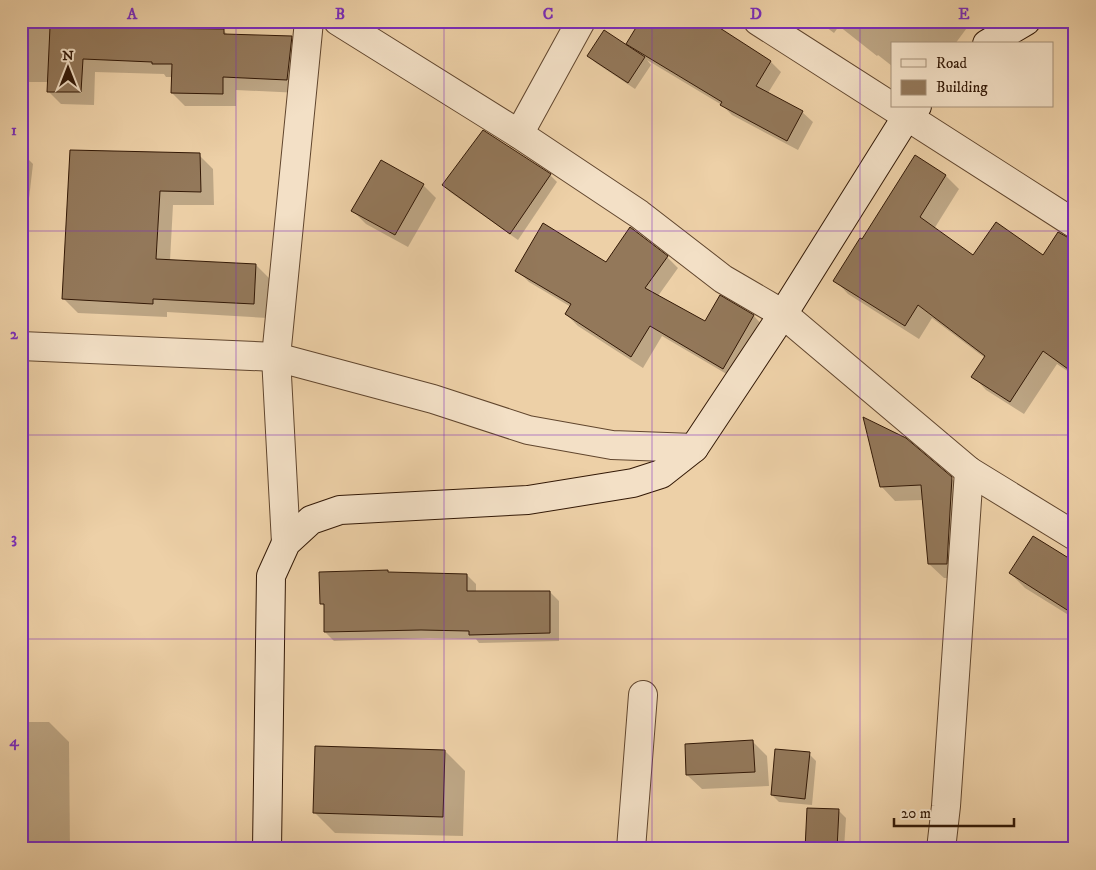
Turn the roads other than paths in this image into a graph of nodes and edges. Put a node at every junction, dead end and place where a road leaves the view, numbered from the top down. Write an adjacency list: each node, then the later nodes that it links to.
1 (309, 21): 13 (street)
2 (338, 21): 9 (street)
3 (581, 21): 9 (street)
4 (758, 21): 7 (street)
5 (1026, 21): 6 (street)
6 (991, 42)
7 (891, 99)
8 (912, 111): 10 (street); 11 (street)
9 (519, 134): 11 (street)
10 (1075, 224)
11 (783, 314): 14 (street); 15 (street)
12 (21, 346): 13 (street)
13 (276, 358): 14 (street); 17 (street)
14 (694, 448): 17 (street)
15 (969, 471): 16 (street); 21 (street)
16 (1075, 536)
17 (286, 543): 19 (street)
18 (643, 695): 20 (street)
19 (267, 849)
20 (631, 849)
21 (941, 849)

